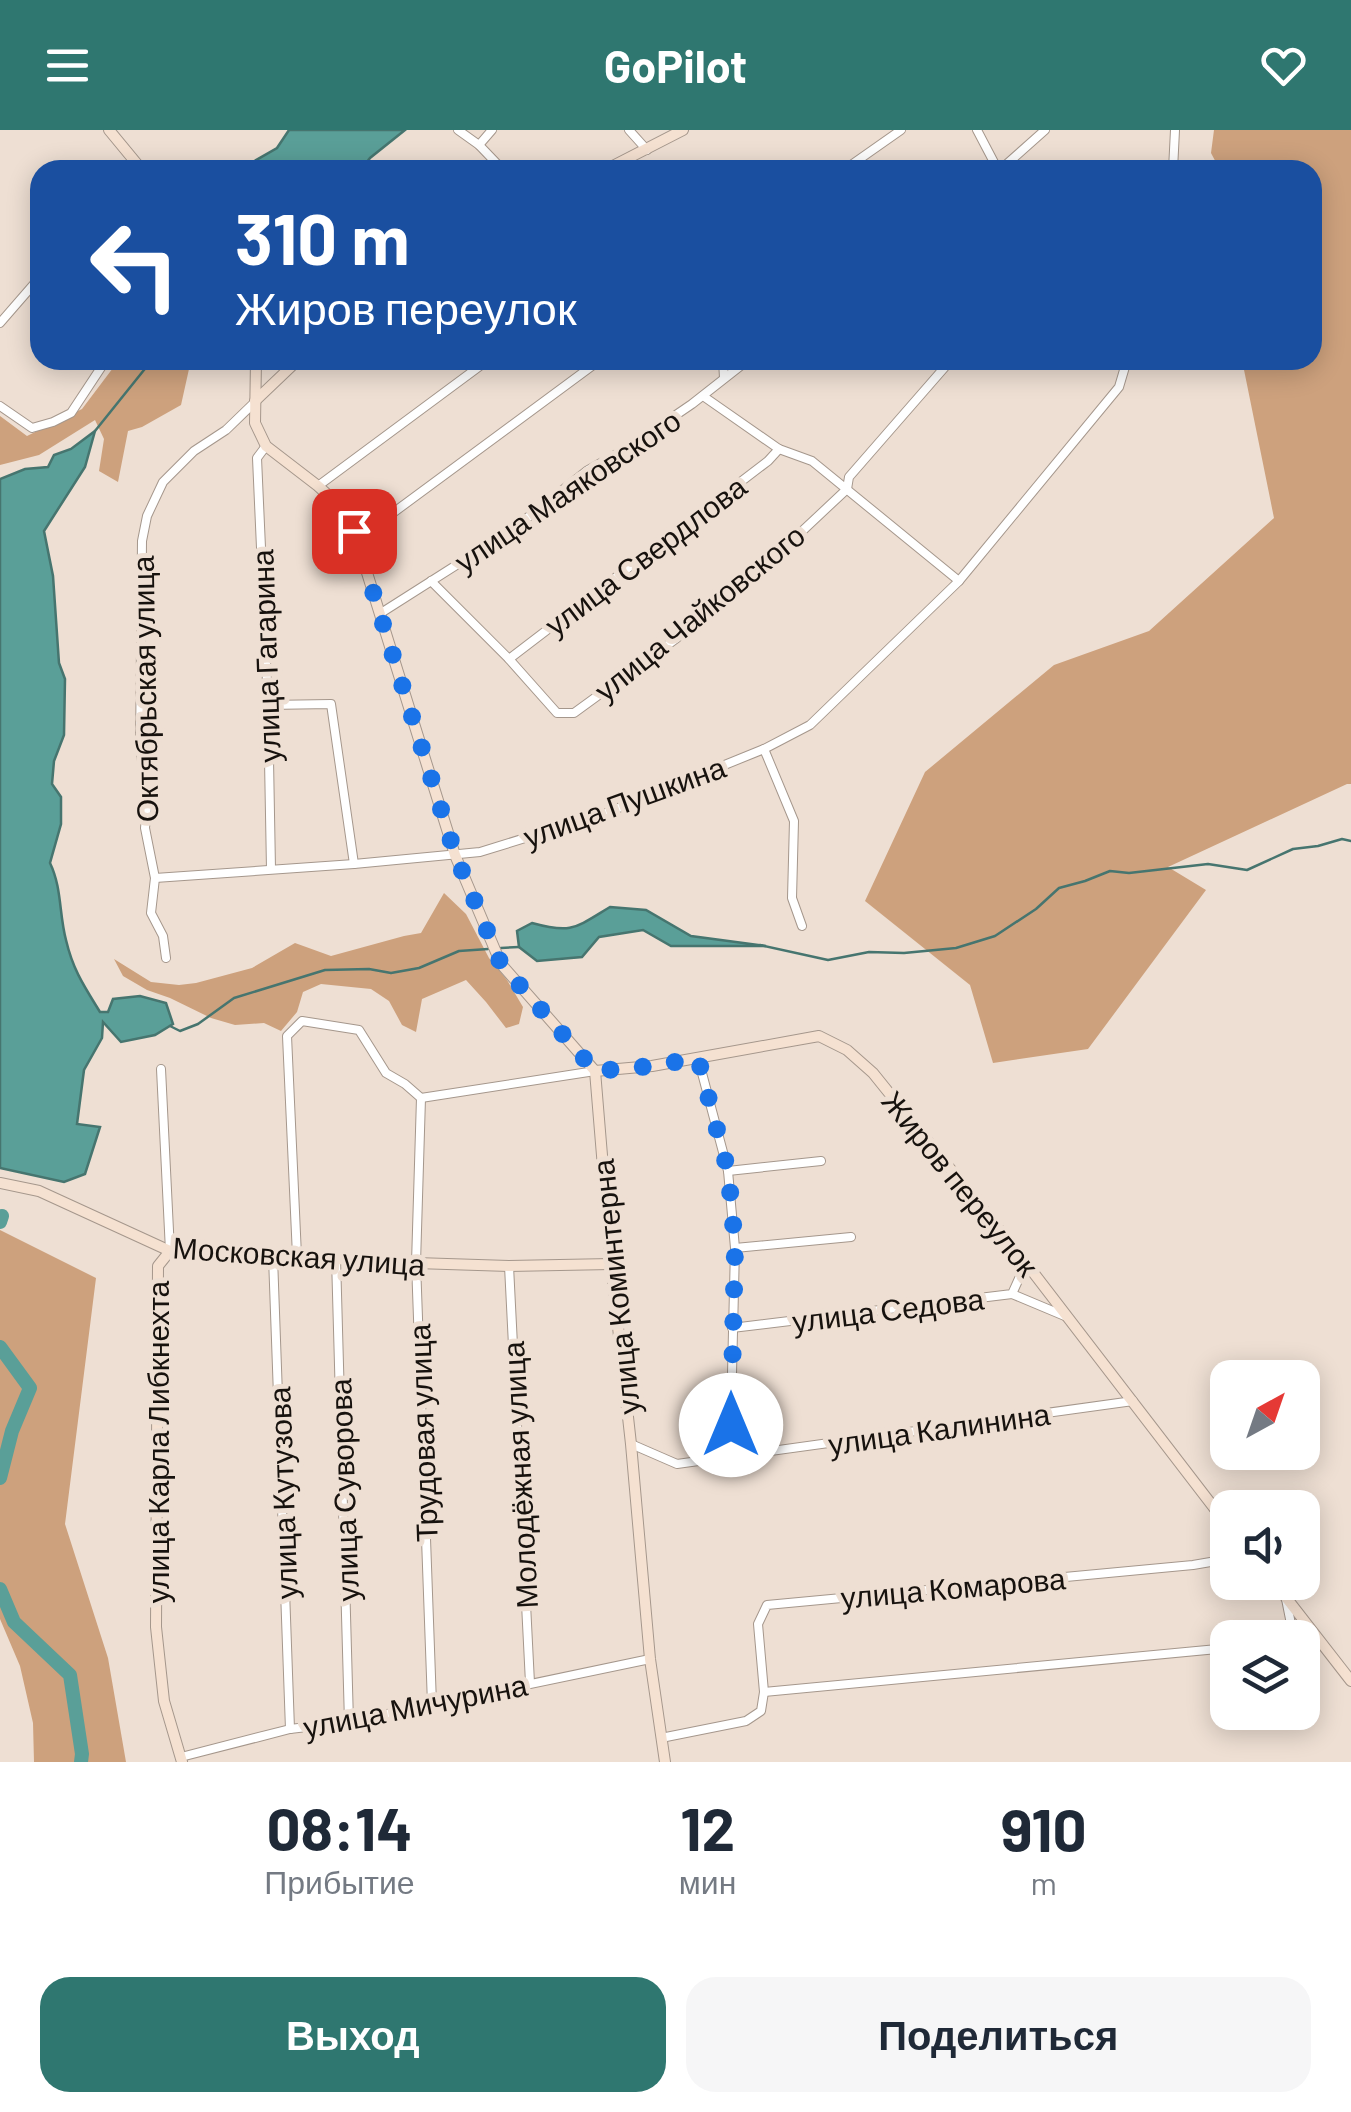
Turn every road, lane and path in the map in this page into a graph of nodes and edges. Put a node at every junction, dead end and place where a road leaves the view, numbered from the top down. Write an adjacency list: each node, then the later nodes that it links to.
1 (110, 130): 12 (street)
2 (458, 130): 10 (street)
3 (492, 130): 10 (street)
4 (629, 130): 11 (street)
5 (683, 130): 11 (street)
6 (900, 130): 15 (street)
7 (977, 130): 16 (street)
8 (1045, 130): 17 (street)
9 (1175, 130): 18 (street)
10 (479, 144): 13 (street)
11 (647, 150): 14 (street)
12 (131, 160)
13 (494, 160)
14 (626, 160)
15 (858, 160)
16 (994, 160)
17 (1010, 160)
18 (1174, 160)
19 (30, 288): 20 (street)
20 (0, 323)
21 (99, 370): 33 (street)
22 (256, 370): 32 (street)
23 (288, 370): 32 (street)
24 (475, 370): 36 (street)
25 (586, 370): 38 (street)
26 (724, 370): 30 (street)
27 (735, 370): 30 (street, улица Маяковского)
28 (942, 370): 37 (street, улица Чайковского)
29 (1124, 370): 40 (street, улица Пушкина)
30 (724, 378): 31 (street, улица Маяковского)
31 (703, 396): 35 (street); 39 (street, улица Маяковского)
32 (255, 402): 34 (street); 48 (street, Октябрьская улица)
33 (0, 406)
34 (266, 446): 36 (street); 43 (street, улица Гагарина)
35 (778, 448): 37 (street); 42 (street, улица Свердлова)
36 (318, 486): 38 (street)
37 (847, 488): 40 (street); 42 (street, улица Чайковского)
38 (354, 531): 41 (street)
39 (431, 581): 41 (street, улица Маяковского); 42 (street, улица Чайковского)
40 (960, 581): 44 (street, улица Пушкина)
41 (381, 614): 45 (street)
42 (509, 660)
43 (268, 705): 46 (street); 47 (street, улица Гагарина)
44 (764, 749): 45 (street, улица Пушкина); 49 (street)
45 (455, 854): 46 (street, улица Пушкина); 53 (street)
46 (354, 864): 47 (street, улица Пушкина)
47 (271, 869): 48 (street, улица Пушкина)
48 (155, 878): 50 (street, Октябрьская улица)
49 (802, 926)
50 (166, 958)
51 (698, 1058): 53 (street, Жиров переулок); 56 (street); 67 (street, Жиров переулок)
52 (161, 1068): 61 (street, улица Карла Либкнехта)
53 (595, 1071): 54 (street); 66 (street, улица Коминтерна)
54 (421, 1098): 63 (street); 65 (street, Трудовая улица)
55 (821, 1161): 56 (street)
56 (728, 1171): 60 (street)
57 (0, 1182): 59 (street, Московская улица)
58 (851, 1237): 60 (street)
59 (145, 1240): 61 (street, Московская улица); 68 (street)
60 (735, 1248): 72 (street)
61 (170, 1251): 62 (street, Московская улица); 68 (street, улица Карла Либкнехта)
62 (273, 1256): 63 (street, Московская улица); 86 (street, улица Кутузова)
63 (297, 1256): 64 (street, Московская улица)
64 (336, 1258): 65 (street, Московская улица); 85 (street, улица Суворова)
65 (416, 1263): 69 (street, Московская улица); 84 (street, Трудовая улица)
66 (611, 1264): 69 (street, Московская улица); 74 (street, улица Коминтерна)
67 (1026, 1264): 70 (street, улица Седова); 71 (street, Жиров переулок)
68 (158, 1266): 88 (street, улица Карла Либкнехта)
69 (509, 1266): 82 (street, Молодёжная улица)
70 (1012, 1294): 71 (street); 72 (street, улица Седова)
71 (1068, 1318): 73 (street, Жиров переулок)
72 (732, 1328): 75 (street)
73 (1133, 1402): 75 (street, улица Калинина); 76 (street, Жиров переулок)
74 (631, 1444): 75 (street, улица Калинина); 80 (street, улица Коминтерна)
75 (730, 1457)
76 (1210, 1503)
77 (1210, 1562): 83 (street, улица Комарова)
78 (1288, 1600): 81 (street)
79 (1210, 1650): 83 (street)
80 (650, 1658): 82 (street, улица Мичурина); 87 (street, улица Коминтерна)
81 (1351, 1681)
82 (530, 1683): 84 (street, улица Мичурина)
83 (764, 1692): 87 (street)
84 (432, 1704): 85 (street, улица Мичурина)
85 (349, 1722): 86 (street, улица Мичурина)
86 (290, 1730): 88 (street, улица Мичурина)
87 (661, 1738): 89 (street, улица Коминтерна)
88 (182, 1760)
89 (665, 1762)

